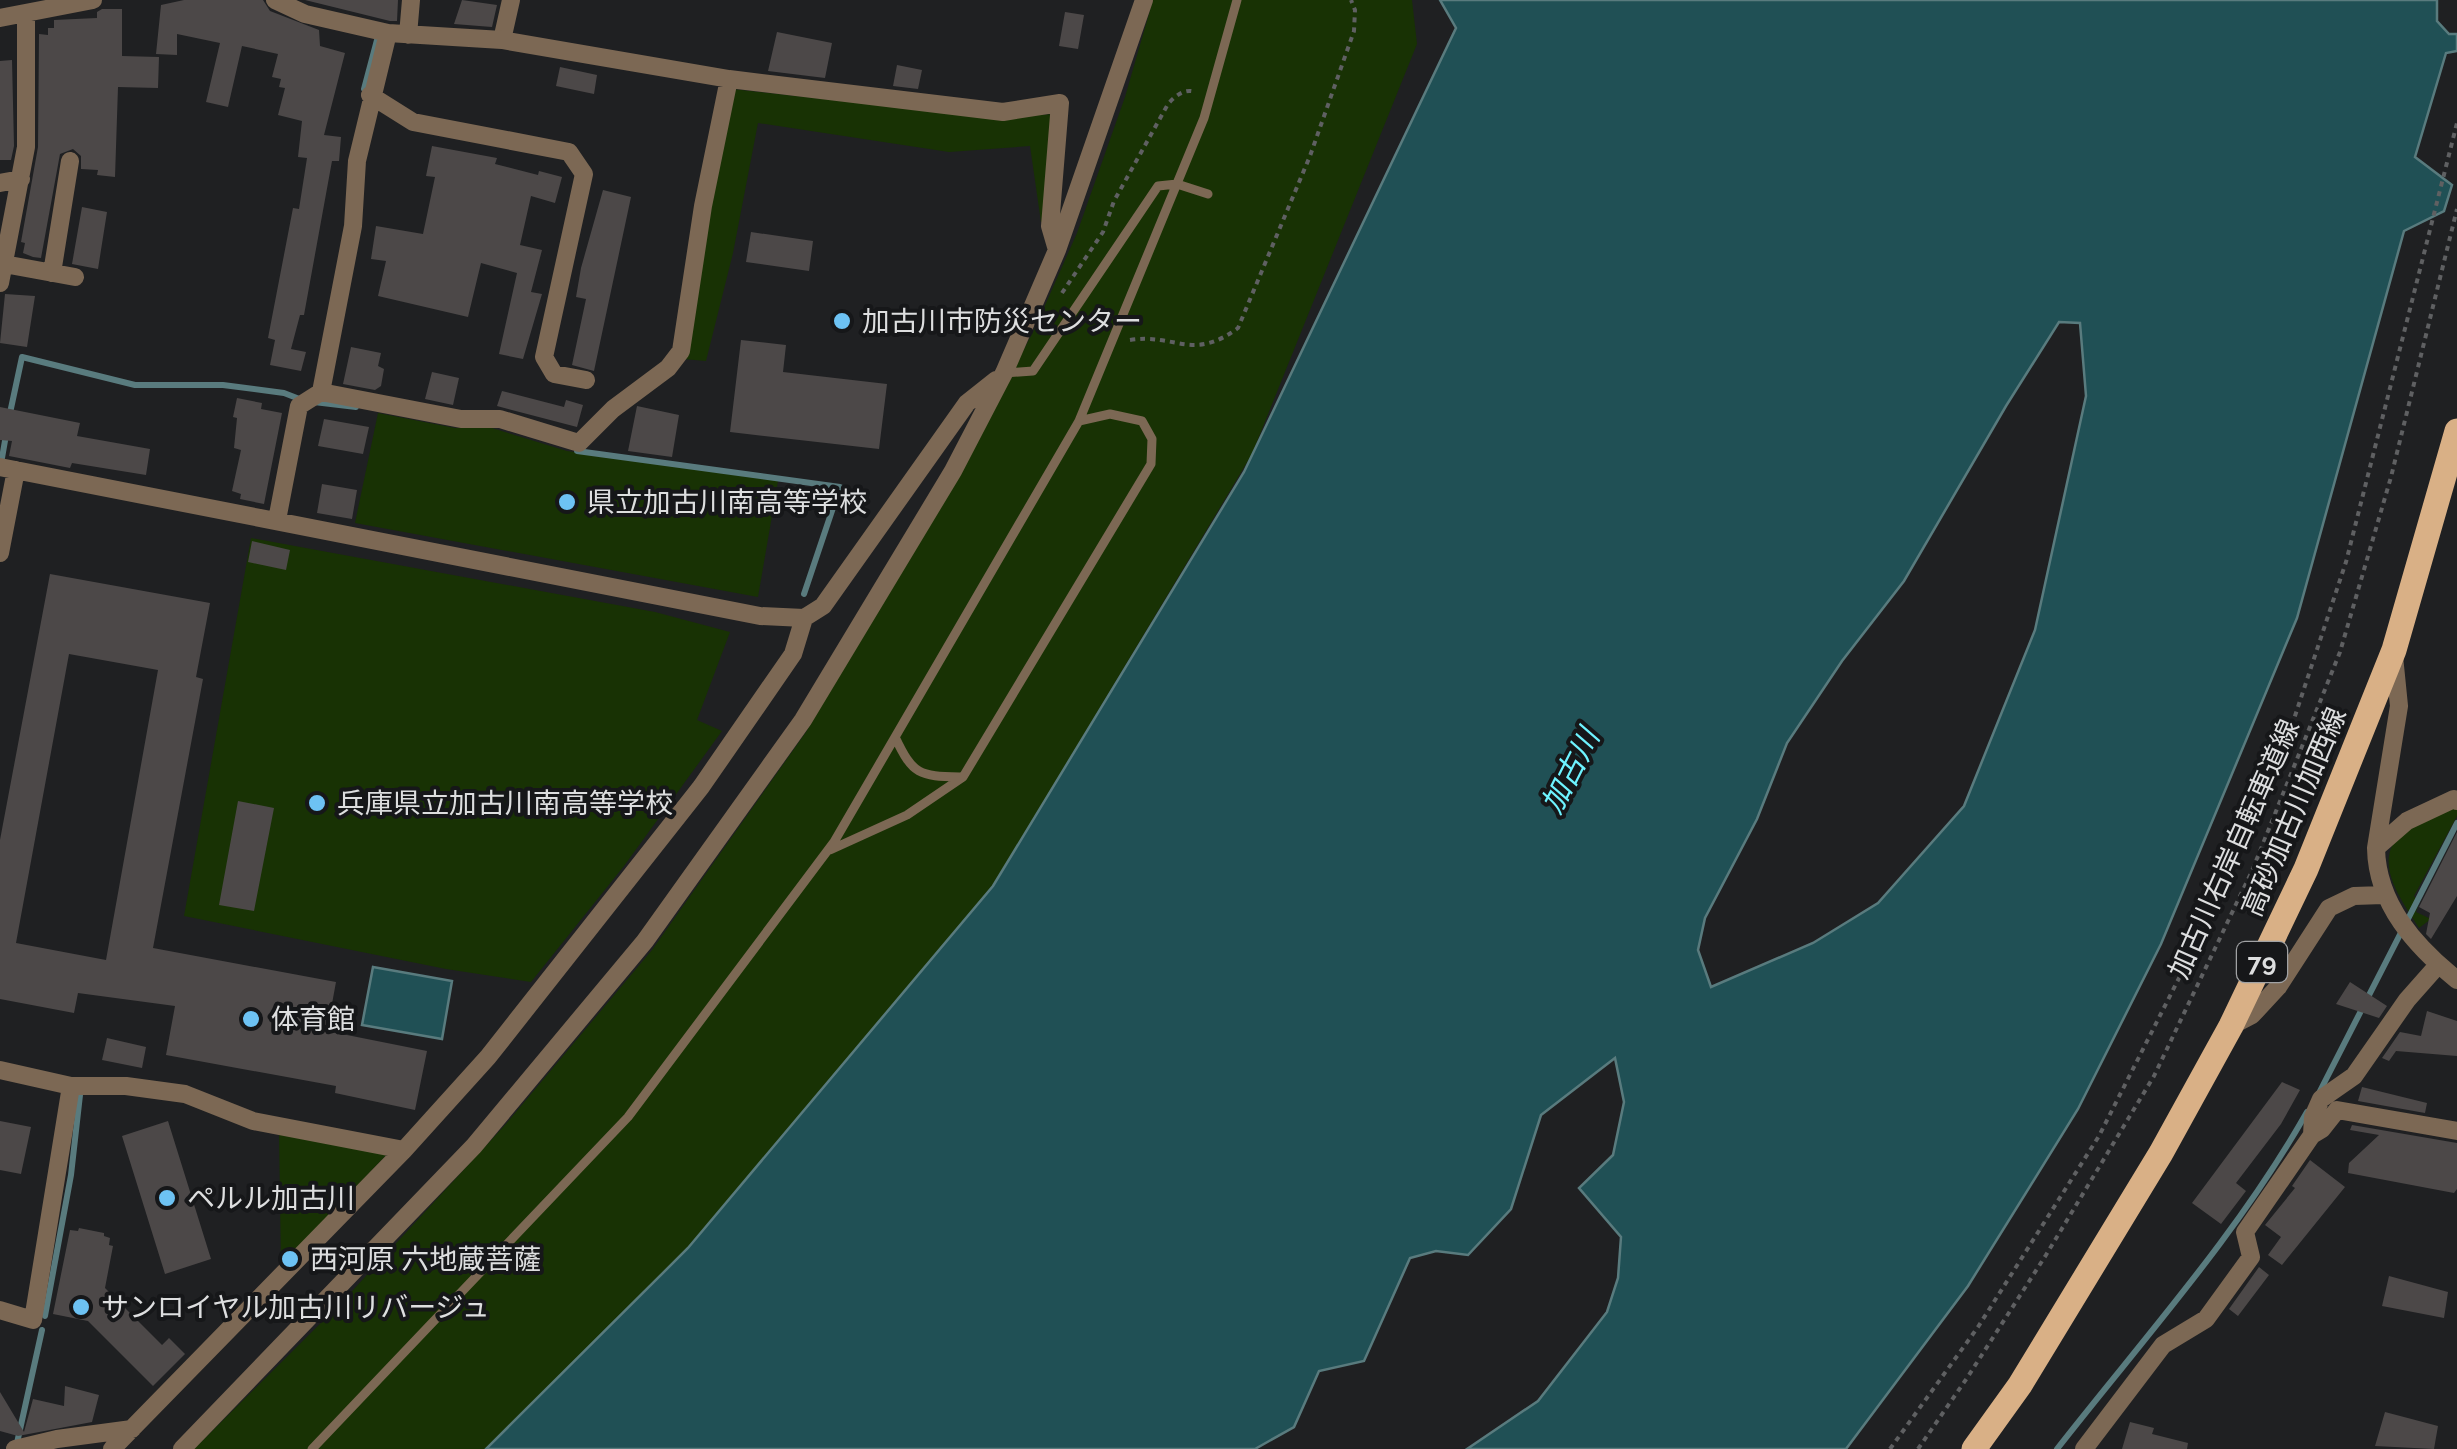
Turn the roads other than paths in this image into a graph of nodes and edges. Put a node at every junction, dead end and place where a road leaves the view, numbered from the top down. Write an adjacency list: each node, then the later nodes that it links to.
1 (93, 0): 7 (street)
2 (275, 0): 8 (street)
3 (411, 0): 12 (street)
4 (511, 0): 13 (street)
5 (1144, 0): 23 (street)
6 (1236, 0): 19 (lane)
7 (50, 4): 9 (street)
8 (298, 5): 11 (street)
9 (26, 13): 10 (street); 17 (street)
10 (0, 18)
11 (388, 33): 12 (street); 15 (street)
12 (408, 35): 13 (street)
13 (502, 40): 14 (street)
14 (730, 79): 23 (street); 30 (street)
15 (370, 96): 29 (street); 30 (street)
16 (70, 161): 20 (street)
17 (21, 179): 18 (street); 24 (street)
18 (0, 182)
19 (1177, 184): 22 (lane); 28 (lane); 31 (lane)
20 (66, 187): 21 (street); 25 (street)
21 (86, 190)
22 (1208, 194)
23 (1057, 250): 28 (street)
24 (4, 264): 25 (street); 27 (street)
25 (52, 273): 26 (street)
26 (75, 278)
27 (0, 283)
28 (1004, 373): 36 (street); 58 (street)
29 (586, 380)
30 (321, 392): 34 (street)
31 (1079, 421): 38 (lane); 39 (lane)
32 (2457, 431): 37 (main road, 高砂加古川加西線 / 79)
33 (8, 469): 34 (street); 35 (street)
34 (277, 520): 36 (street)
35 (0, 553)
36 (804, 618): 53 (street)
37 (2394, 650): 41 (street); 46 (main road, 高砂加古川加西線 / 79)
38 (895, 738): 39 (lane); 42 (lane)
39 (962, 777): 42 (lane)
40 (2456, 799): 41 (street)
41 (2376, 848): 43 (street)
42 (827, 852): 59 (lane)
43 (2383, 894): 44 (street); 46 (street)
44 (2438, 965): 45 (street); 48 (street)
45 (2457, 980)
46 (2231, 1026): 60 (main road, 高砂加古川加西線 / 79)
47 (0, 1070): 49 (street)
48 (2354, 1076): 50 (street); 52 (street)
49 (71, 1086): 53 (street); 54 (street)
50 (2337, 1110): 51 (street); 52 (street)
51 (2457, 1131)
52 (2312, 1135): 61 (street)
53 (404, 1150): 55 (street)
54 (0, 1310)
55 (132, 1428): 56 (street); 57 (street)
56 (15, 1449)
57 (112, 1449)
58 (182, 1449)
59 (312, 1449)
60 (1974, 1449)
61 (2084, 1449)

